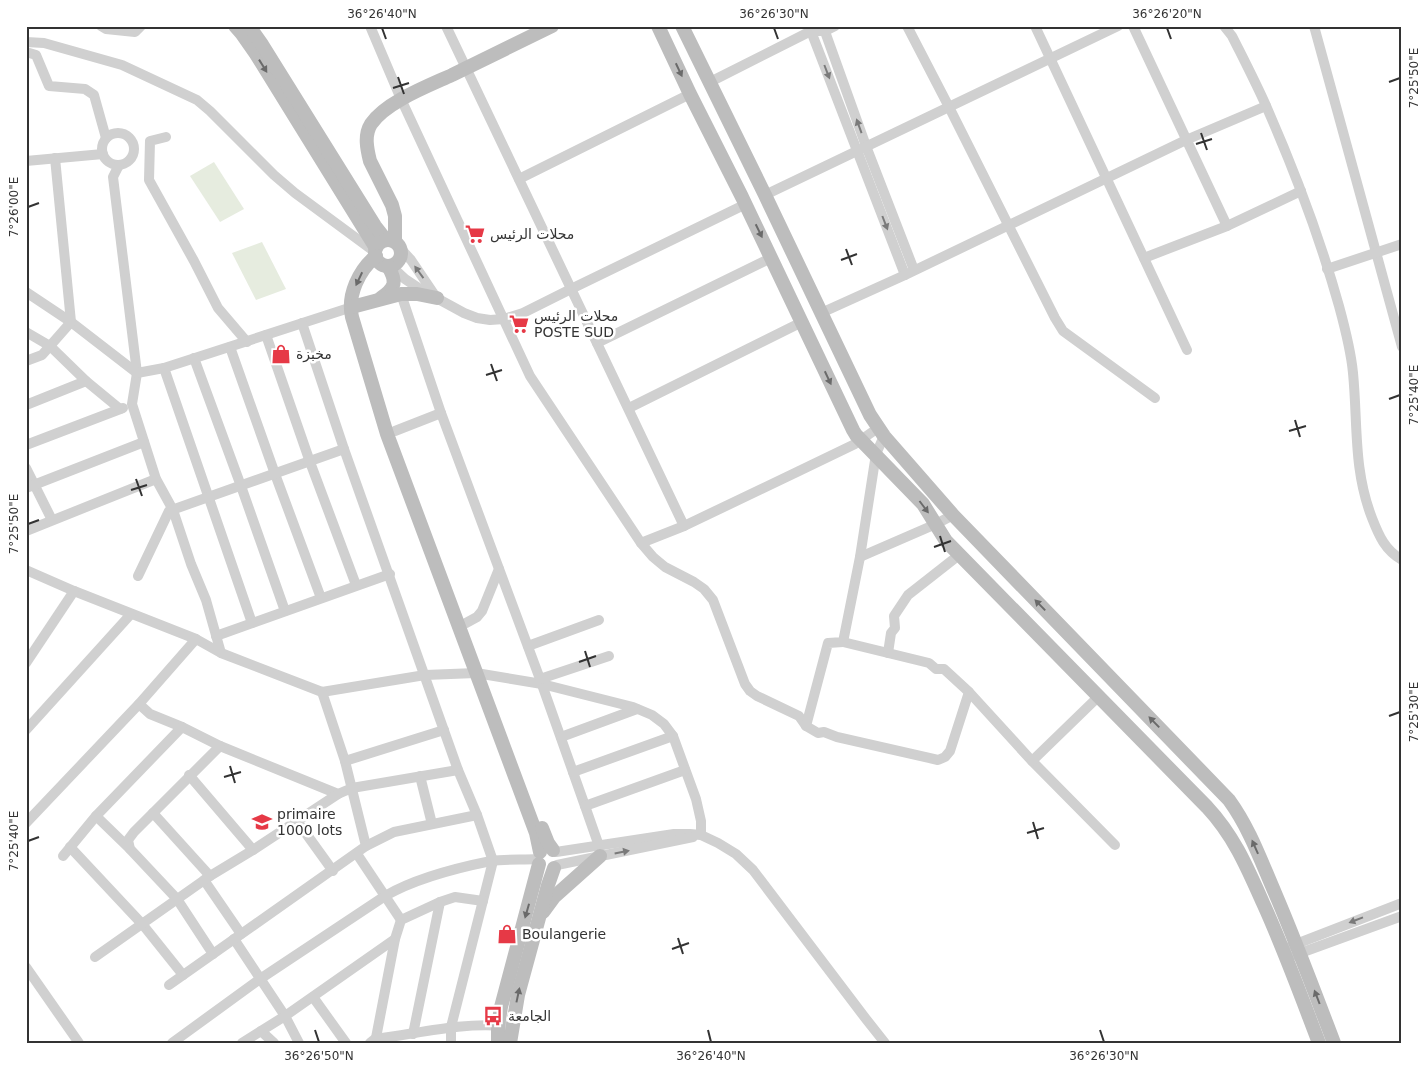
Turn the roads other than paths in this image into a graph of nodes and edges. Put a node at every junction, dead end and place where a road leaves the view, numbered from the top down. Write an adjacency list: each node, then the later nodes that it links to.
1 (101, 26): 2 (street)
2 (141, 26)
3 (235, 26): 45 (street, one-way to 45)
4 (249, 26): 45 (street)
5 (370, 26): 24 (street)
6 (446, 26): 21 (street)
7 (552, 26): 21 (street)
8 (658, 26): 23 (street, one-way to 23)
9 (682, 26): 22 (street)
10 (907, 26): 26 (street)
11 (1035, 26): 20 (street)
12 (1118, 26): 20 (street)
13 (1133, 26): 29 (street)
14 (1224, 26): 25 (street)
15 (1314, 26): 46 (street)
16 (828, 28): 17 (street); 30 (street, one-way to 16)
17 (810, 29): 22 (street); 30 (street, one-way to 30)
18 (26, 42): 45 (street)
19 (26, 52): 28 (street)
20 (1049, 59): 26 (street); 37 (street)
21 (466, 68): 24 (street); 38 (street)
22 (710, 82): 40 (street)
23 (690, 94): 38 (street); 41 (street)
24 (401, 99): 45 (street); 59 (street)
25 (1266, 106): 29 (street); 39 (street)
26 (949, 107): 30 (street); 42 (street)
27 (166, 137): 34 (street)
28 (106, 138): 31 (street); 32 (street)
29 (1186, 140): 37 (street); 43 (street)
30 (862, 148): 40 (street); 51 (street)
31 (134, 150): 34 (street); 36 (street)
32 (103, 154): 33 (street); 36 (street)
33 (55, 158): 35 (street); 60 (street)
34 (148, 160): 65 (street)
35 (26, 161)
36 (119, 165): 74 (street)
37 (1106, 178): 42 (street); 48 (street)
38 (519, 179): 52 (street)
39 (1302, 192): 43 (street); 50 (street)
40 (766, 196): 41 (street); 41 (street); 58 (street)
41 (746, 205): 47 (street, one-way to 47); 52 (street)
42 (1008, 226): 51 (street); 76 (street)
43 (1227, 226): 48 (street)
44 (1402, 244): 46 (street)
45 (385, 248): 49 (street); 49 (street); 55 (street, one-way to 45); 57 (street, one-way to 57)
46 (1376, 253): 50 (street); 69 (street)
47 (772, 258): 61 (street); 66 (street)
48 (1144, 258): 70 (street)
49 (390, 266): 55 (street); 56 (street)
50 (1327, 269): 105 (street)
51 (910, 272): 58 (street)
52 (571, 288): 59 (street); 66 (street)
53 (26, 292): 60 (street)
54 (401, 294): 55 (street); 56 (street); 81 (street)
55 (437, 298): 59 (street)
56 (381, 299): 57 (street)
57 (352, 307): 62 (street); 82 (street); 126 (street)
58 (821, 313): 83 (street)
59 (504, 319): 102 (street)
60 (71, 322): 67 (street); 74 (street)
61 (802, 322): 79 (street); 84 (street, one-way to 84)
62 (302, 323): 64 (street); 87 (street)
63 (26, 332): 67 (street)
64 (266, 335): 65 (street); 89 (street)
65 (247, 342): 68 (street)
66 (597, 343): 79 (street)
67 (50, 346): 72 (street); 75 (street)
68 (230, 347): 71 (street); 91 (street)
69 (1402, 348)
70 (1187, 350)
71 (194, 358): 73 (street); 93 (street)
72 (26, 361)
73 (164, 368): 74 (street); 95 (street)
74 (137, 373): 78 (street)
75 (86, 381): 77 (street); 80 (street)
76 (1155, 398)
77 (26, 404)
78 (132, 404): 80 (street); 85 (street)
79 (629, 408): 100 (street)
80 (120, 409): 86 (street)
81 (441, 413): 82 (street); 106 (street)
82 (395, 431): 117 (street)
83 (881, 432): 84 (street); 88 (street); 97 (street)
84 (861, 439): 88 (street); 100 (street)
85 (144, 442): 92 (street); 94 (street)
86 (26, 445)
87 (344, 449): 89 (street); 108 (street)
88 (876, 454): 99 (street, one-way to 99); 104 (street)
89 (310, 462): 91 (street); 110 (street)
90 (26, 468): 94 (street)
91 (275, 474): 93 (street); 112 (street)
92 (156, 478): 96 (street); 98 (street)
93 (241, 486): 95 (street); 113 (street)
94 (30, 487): 98 (street)
95 (208, 498): 96 (street); 116 (street)
96 (173, 510): 109 (street); 118 (street)
97 (953, 515): 99 (street); 152 (street, one-way to 97)
98 (52, 520): 101 (street)
99 (936, 524): 103 (street); 104 (street)
100 (684, 526): 102 (street)
101 (26, 531)
102 (641, 543): 134 (street)
103 (959, 555): 123 (street); 131 (street)
104 (860, 557): 120 (street)
105 (1402, 560)
106 (499, 569): 117 (street); 121 (street)
107 (26, 570): 111 (street)
108 (390, 574): 110 (street); 127 (street)
109 (138, 576)
110 (356, 585): 112 (street)
111 (74, 591): 114 (street); 125 (street)
112 (321, 598): 113 (street)
113 (285, 611): 116 (street)
114 (131, 614): 119 (street); 136 (street)
115 (599, 620): 121 (street)
116 (252, 623): 118 (street)
117 (466, 623): 126 (street)
118 (216, 636): 122 (street)
119 (196, 640): 122 (street); 132 (street)
120 (843, 642): 123 (street); 134 (street)
121 (528, 646): 128 (street)
122 (221, 653): 129 (street)
123 (888, 653): 130 (street)
124 (609, 656): 128 (street)
125 (26, 663)
126 (481, 673): 127 (street); 128 (street); 168 (street)
127 (425, 675): 129 (street); 137 (street)
128 (541, 682): 133 (street); 139 (street)
129 (322, 692): 141 (street)
130 (969, 692): 134 (street); 142 (street)
131 (1098, 696): 142 (street); 158 (street)
132 (139, 704): 135 (street); 156 (street)
133 (637, 709): 138 (street); 139 (street)
134 (806, 726)
135 (182, 727): 140 (street); 154 (street)
136 (26, 730)
137 (444, 730): 141 (street); 143 (street)
138 (673, 736): 144 (street); 145 (street)
139 (561, 737): 145 (street)
140 (220, 746): 146 (street); 149 (street)
141 (345, 761): 148 (street)
142 (1032, 761): 160 (street)
143 (458, 770): 147 (street); 153 (street)
144 (685, 770): 150 (street); 159 (street)
145 (573, 772): 150 (street)
146 (189, 775): 151 (street); 164 (street)
147 (420, 776): 148 (street); 157 (street)
148 (352, 788): 149 (street); 161 (street)
149 (338, 794): 155 (street)
150 (585, 806): 165 (street)
151 (153, 812): 163 (street); 171 (street)
152 (1238, 813): 158 (street); 183 (street, one-way to 152)
153 (477, 814): 157 (street); 169 (street)
154 (96, 816): 162 (street); 163 (street)
155 (297, 821): 164 (street); 170 (street)
156 (26, 823)
157 (432, 824): 161 (street)
158 (1222, 824): 183 (street)
159 (701, 835): 165 (street); 206 (street)
160 (1115, 845)
161 (366, 846): 166 (street)
162 (70, 847): 167 (street); 180 (street)
163 (130, 849): 173 (street)
164 (253, 850): 171 (street)
165 (600, 851): 168 (street); 178 (street)
166 (357, 854): 170 (street); 172 (street)
167 (63, 856)
168 (548, 859): 169 (street); 178 (street); 192 (street, one-way to 192)
169 (493, 861): 172 (street); 174 (street)
170 (333, 870): 181 (street)
171 (207, 878): 173 (street); 181 (street)
172 (385, 896): 179 (street); 188 (street)
173 (177, 899): 180 (street); 184 (street)
174 (483, 901): 175 (street); 193 (street)
175 (440, 902): 179 (street); 195 (street)
176 (1402, 903): 183 (street, one-way to 183)
177 (1402, 916): 183 (street)
178 (539, 918): 192 (street, one-way to 178)
179 (401, 920): 182 (street)
180 (143, 925): 185 (street); 187 (street)
181 (238, 937): 184 (street); 188 (street)
182 (395, 940): 190 (street); 196 (street)
183 (1292, 951): 207 (street); 208 (street, one-way to 183)
184 (213, 954): 187 (street)
185 (95, 957)
186 (26, 967): 197 (street)
187 (183, 975): 189 (street)
188 (260, 979): 191 (street); 198 (street)
189 (169, 985)
190 (313, 997): 191 (street); 202 (street)
191 (285, 1016): 194 (street); 201 (street)
192 (505, 1026): 193 (street); 204 (street); 205 (street)
193 (451, 1027): 195 (street); 203 (street)
194 (261, 1031): 199 (street); 200 (street)
195 (413, 1034): 196 (street)
196 (373, 1042)
197 (79, 1043)
198 (172, 1043)
199 (242, 1043)
200 (274, 1043)
201 (299, 1043)
202 (346, 1043)
203 (450, 1043)
204 (498, 1043)
205 (510, 1043)
206 (885, 1043)
207 (1318, 1043)
208 (1334, 1043)

